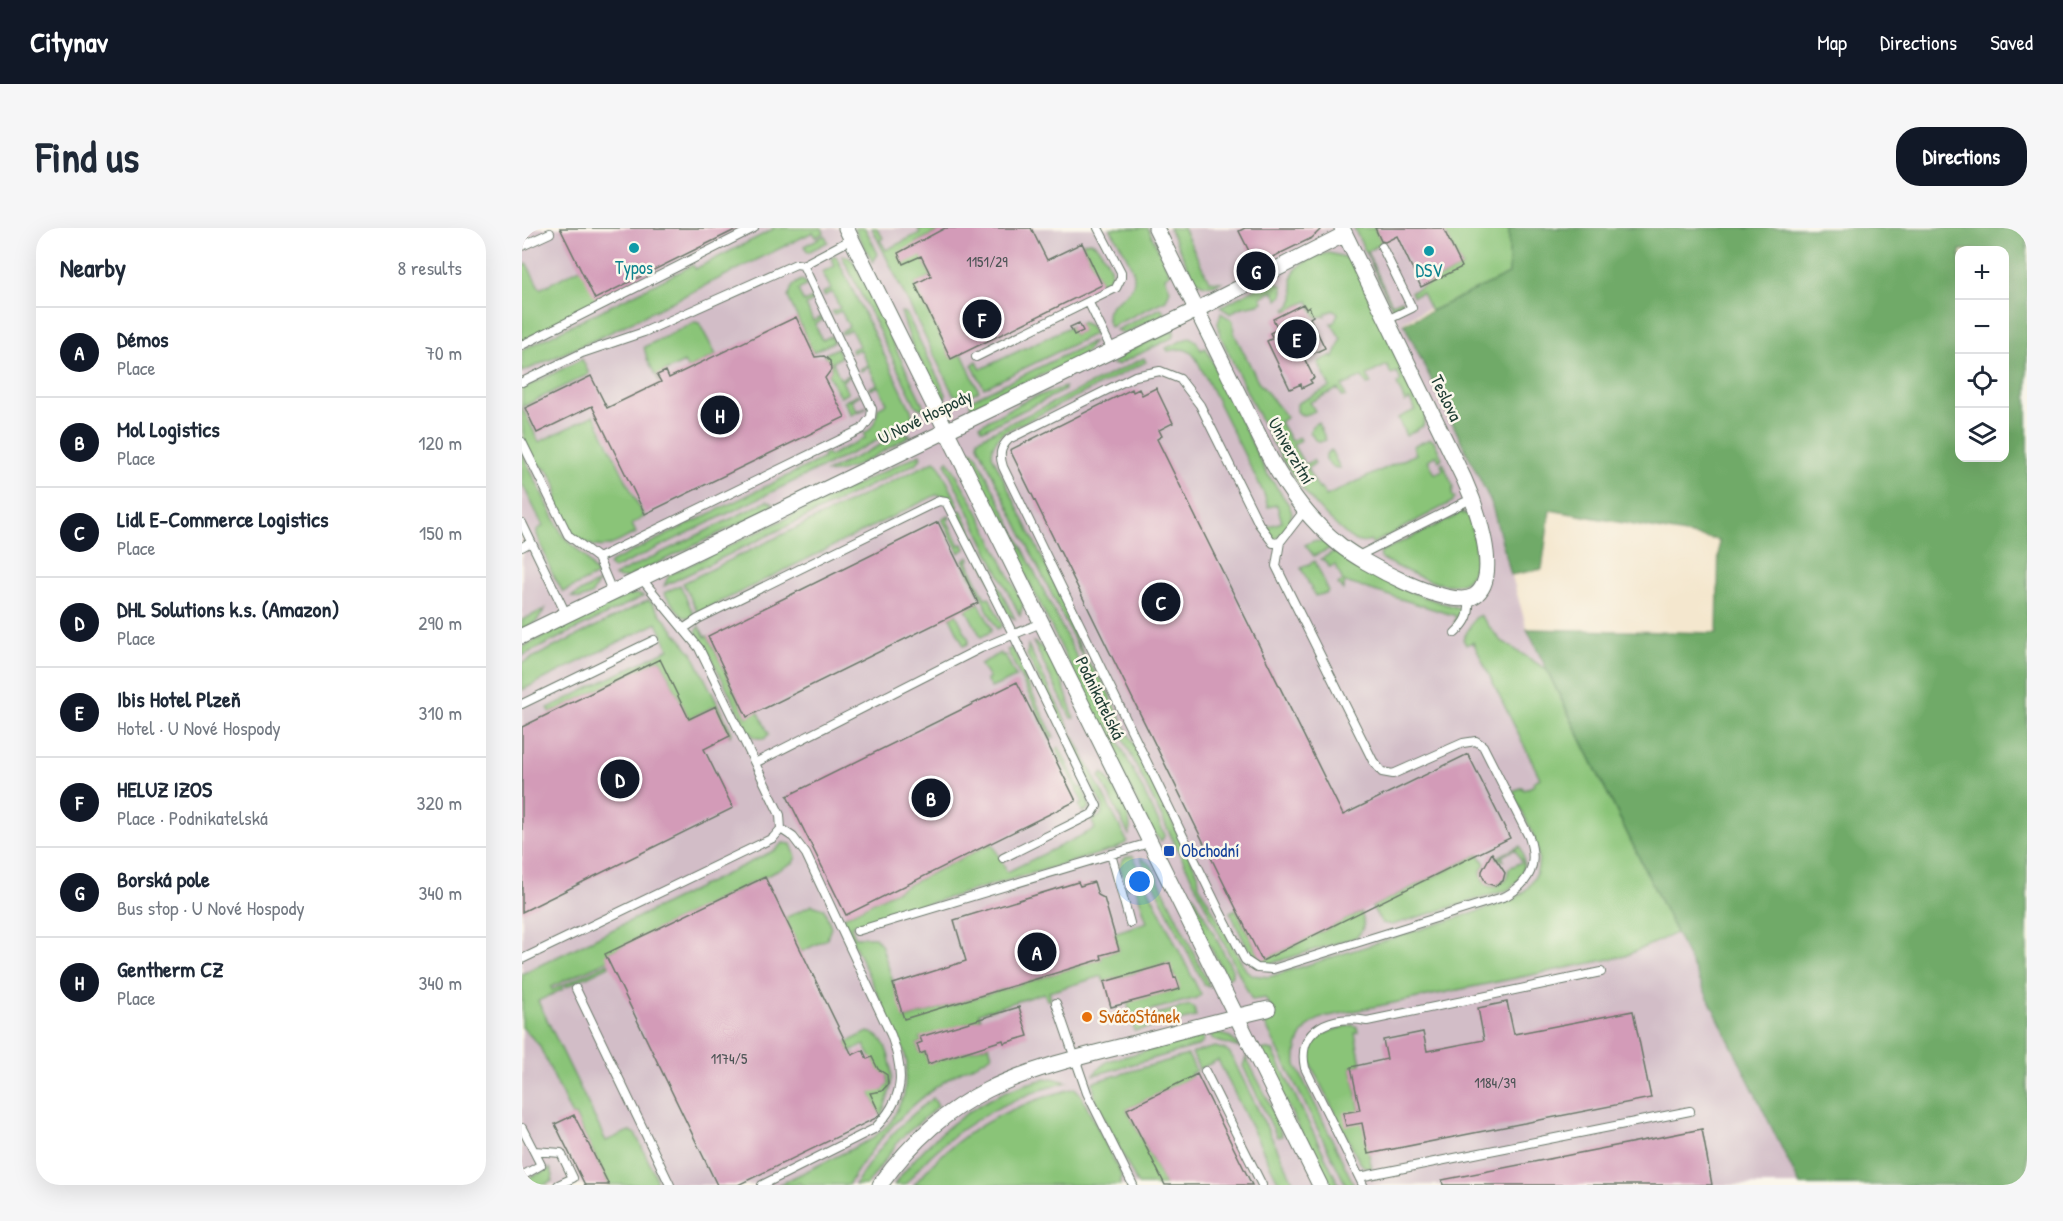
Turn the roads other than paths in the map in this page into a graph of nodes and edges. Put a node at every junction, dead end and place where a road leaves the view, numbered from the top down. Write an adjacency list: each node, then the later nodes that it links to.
1 (754, 228): 13 (lane)
2 (1098, 228): 10 (lane)
3 (1156, 228): 11 (street, Univerzitní)
4 (1343, 231): 11 (street, U Nové Hospody); 12 (street, Teslova)
5 (550, 233): 7 (lane)
6 (849, 234): 9 (lane); 17 (street, Podnikatelská)
7 (522, 246)
8 (1382, 247): 12 (lane)
9 (802, 265): 16 (lane); 26 (lane)
10 (1089, 303): 14 (lane); 15 (lane)
11 (1196, 310): 14 (street, U Nové Hospody); 20 (street, Univerzitní)
12 (1387, 320): 19 (street, Teslova)
13 (522, 345)
14 (1112, 350): 17 (street, U Nové Hospody)
15 (976, 357)
16 (522, 382)
17 (946, 429): 27 (street, U Nové Hospody); 31 (street, Podnikatelská)
18 (522, 442): 26 (lane)
19 (1473, 498): 25 (lane); 29 (street, Teslova)
20 (1304, 511): 23 (lane); 25 (street, Univerzitní)
21 (522, 524): 22 (lane)
22 (531, 542): 24 (lane); 30 (lane)
23 (1280, 542): 23 (lane)
24 (522, 547)
25 (1357, 557): 29 (street, Univerzitní)
26 (598, 558): 28 (lane)
27 (640, 577): 28 (street, U Nové Hospody); 32 (lane)
28 (612, 591): 30 (street, U Nové Hospody)
29 (1474, 595): 33 (lane)
30 (566, 614): 35 (street, U Nové Hospody)
31 (1041, 623): 34 (lane); 40 (street, Podnikatelská)
32 (683, 629): 34 (lane); 38 (lane)
33 (1455, 633)
34 (1013, 634): 38 (lane); 42 (lane)
35 (522, 636)
36 (654, 640): 37 (lane)
37 (522, 704)
38 (755, 763): 39 (lane)
39 (781, 829): 45 (lane); 60 (lane)
40 (1149, 843): 41 (lane); 50 (street, Podnikatelská)
41 (1111, 854): 43 (lane); 44 (lane)
42 (1003, 858)
43 (1130, 923)
44 (857, 931)
45 (522, 959)
46 (1601, 972): 57 (lane)
47 (576, 989): 59 (lane)
48 (1056, 1003): 51 (lane)
49 (1268, 1010): 50 (street)
50 (1235, 1017): 51 (street); 64 (street, Podnikatelská)
51 (1073, 1058): 61 (street); 62 (lane)
52 (1205, 1071): 63 (lane)
53 (1690, 1111): 57 (lane)
54 (522, 1128): 55 (lane)
55 (534, 1151): 56 (lane); 58 (lane)
56 (522, 1176)
57 (1360, 1181)
58 (558, 1185)
59 (670, 1185)
60 (762, 1185)
61 (880, 1185)
62 (1132, 1185)
63 (1262, 1185)
64 (1320, 1185)

